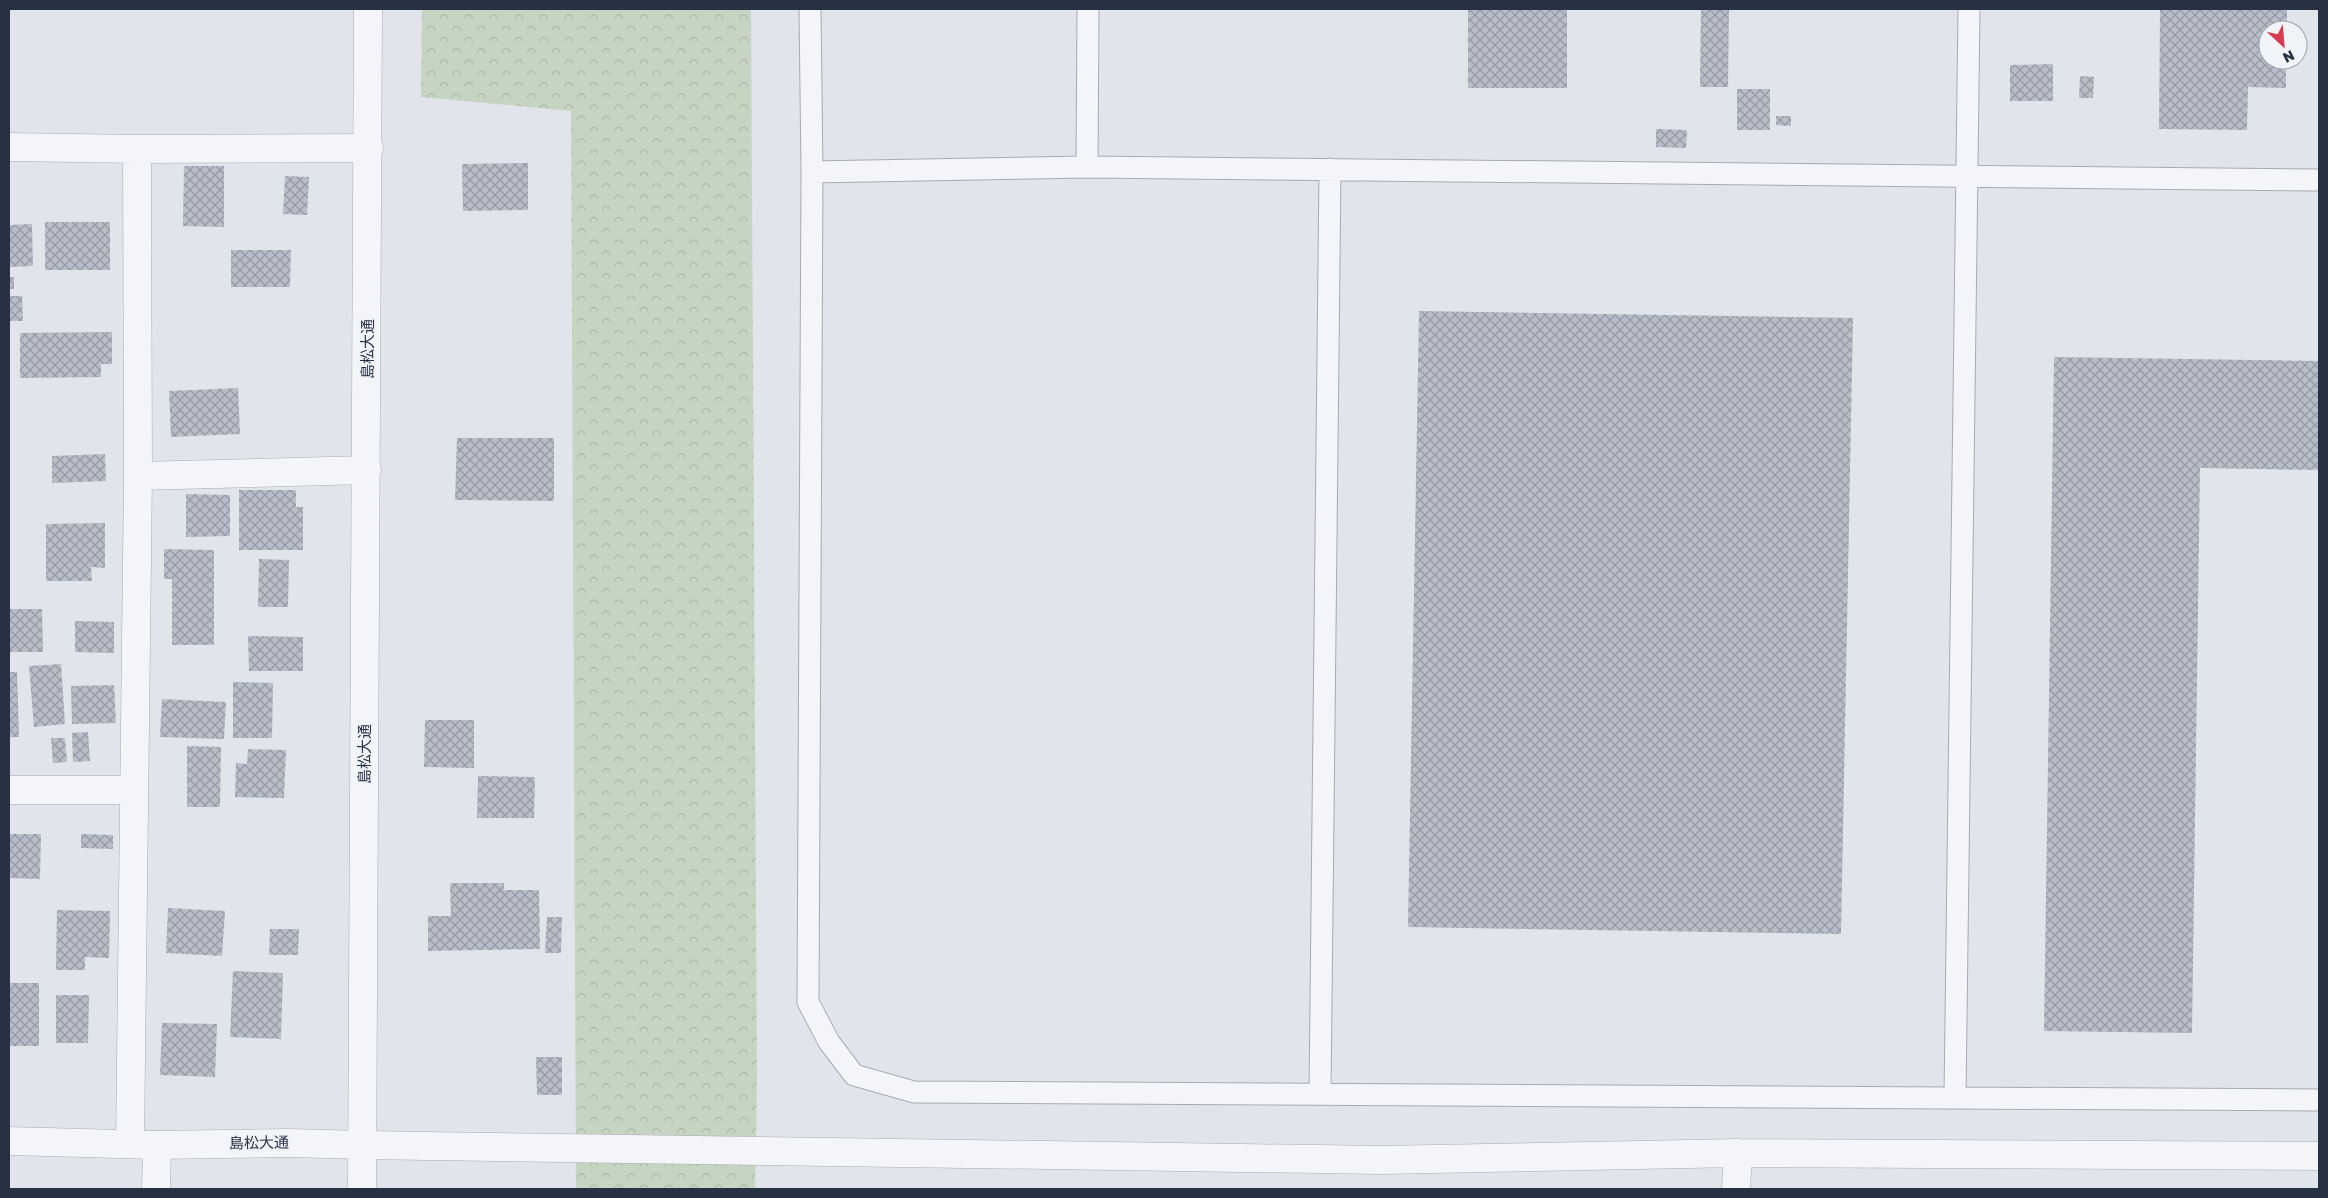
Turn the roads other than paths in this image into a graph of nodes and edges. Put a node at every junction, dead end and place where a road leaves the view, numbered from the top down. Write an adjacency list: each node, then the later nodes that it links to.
1 (368, 9): 6 (street, 島松大通)
2 (810, 9): 10 (lane)
3 (1088, 9): 8 (lane)
4 (1969, 9): 11 (lane)
5 (9, 147): 7 (street)
6 (369, 148): 7 (street); 13 (street, 島松大通)
7 (137, 149): 14 (street)
8 (1087, 167): 9 (lane); 10 (lane)
9 (1330, 169): 11 (lane); 17 (lane)
10 (812, 172): 17 (lane)
11 (1968, 176): 12 (lane); 18 (lane)
12 (2319, 180)
13 (367, 470): 14 (street); 23 (street, 島松大通)
14 (138, 476): 16 (street)
15 (9, 790): 16 (street)
16 (134, 790): 21 (street)
17 (1320, 1094): 18 (lane)
18 (1955, 1098): 19 (lane)
19 (2319, 1100)
20 (9, 1141): 21 (street, 島松大通)
21 (130, 1144): 22 (street, 島松大通)
22 (157, 1145): 23 (street, 島松大通); 26 (street)
23 (363, 1145): 24 (street); 27 (street)
24 (1738, 1153): 25 (street); 28 (street)
25 (2319, 1156)
26 (156, 1189)
27 (362, 1189)
28 (1736, 1189)

